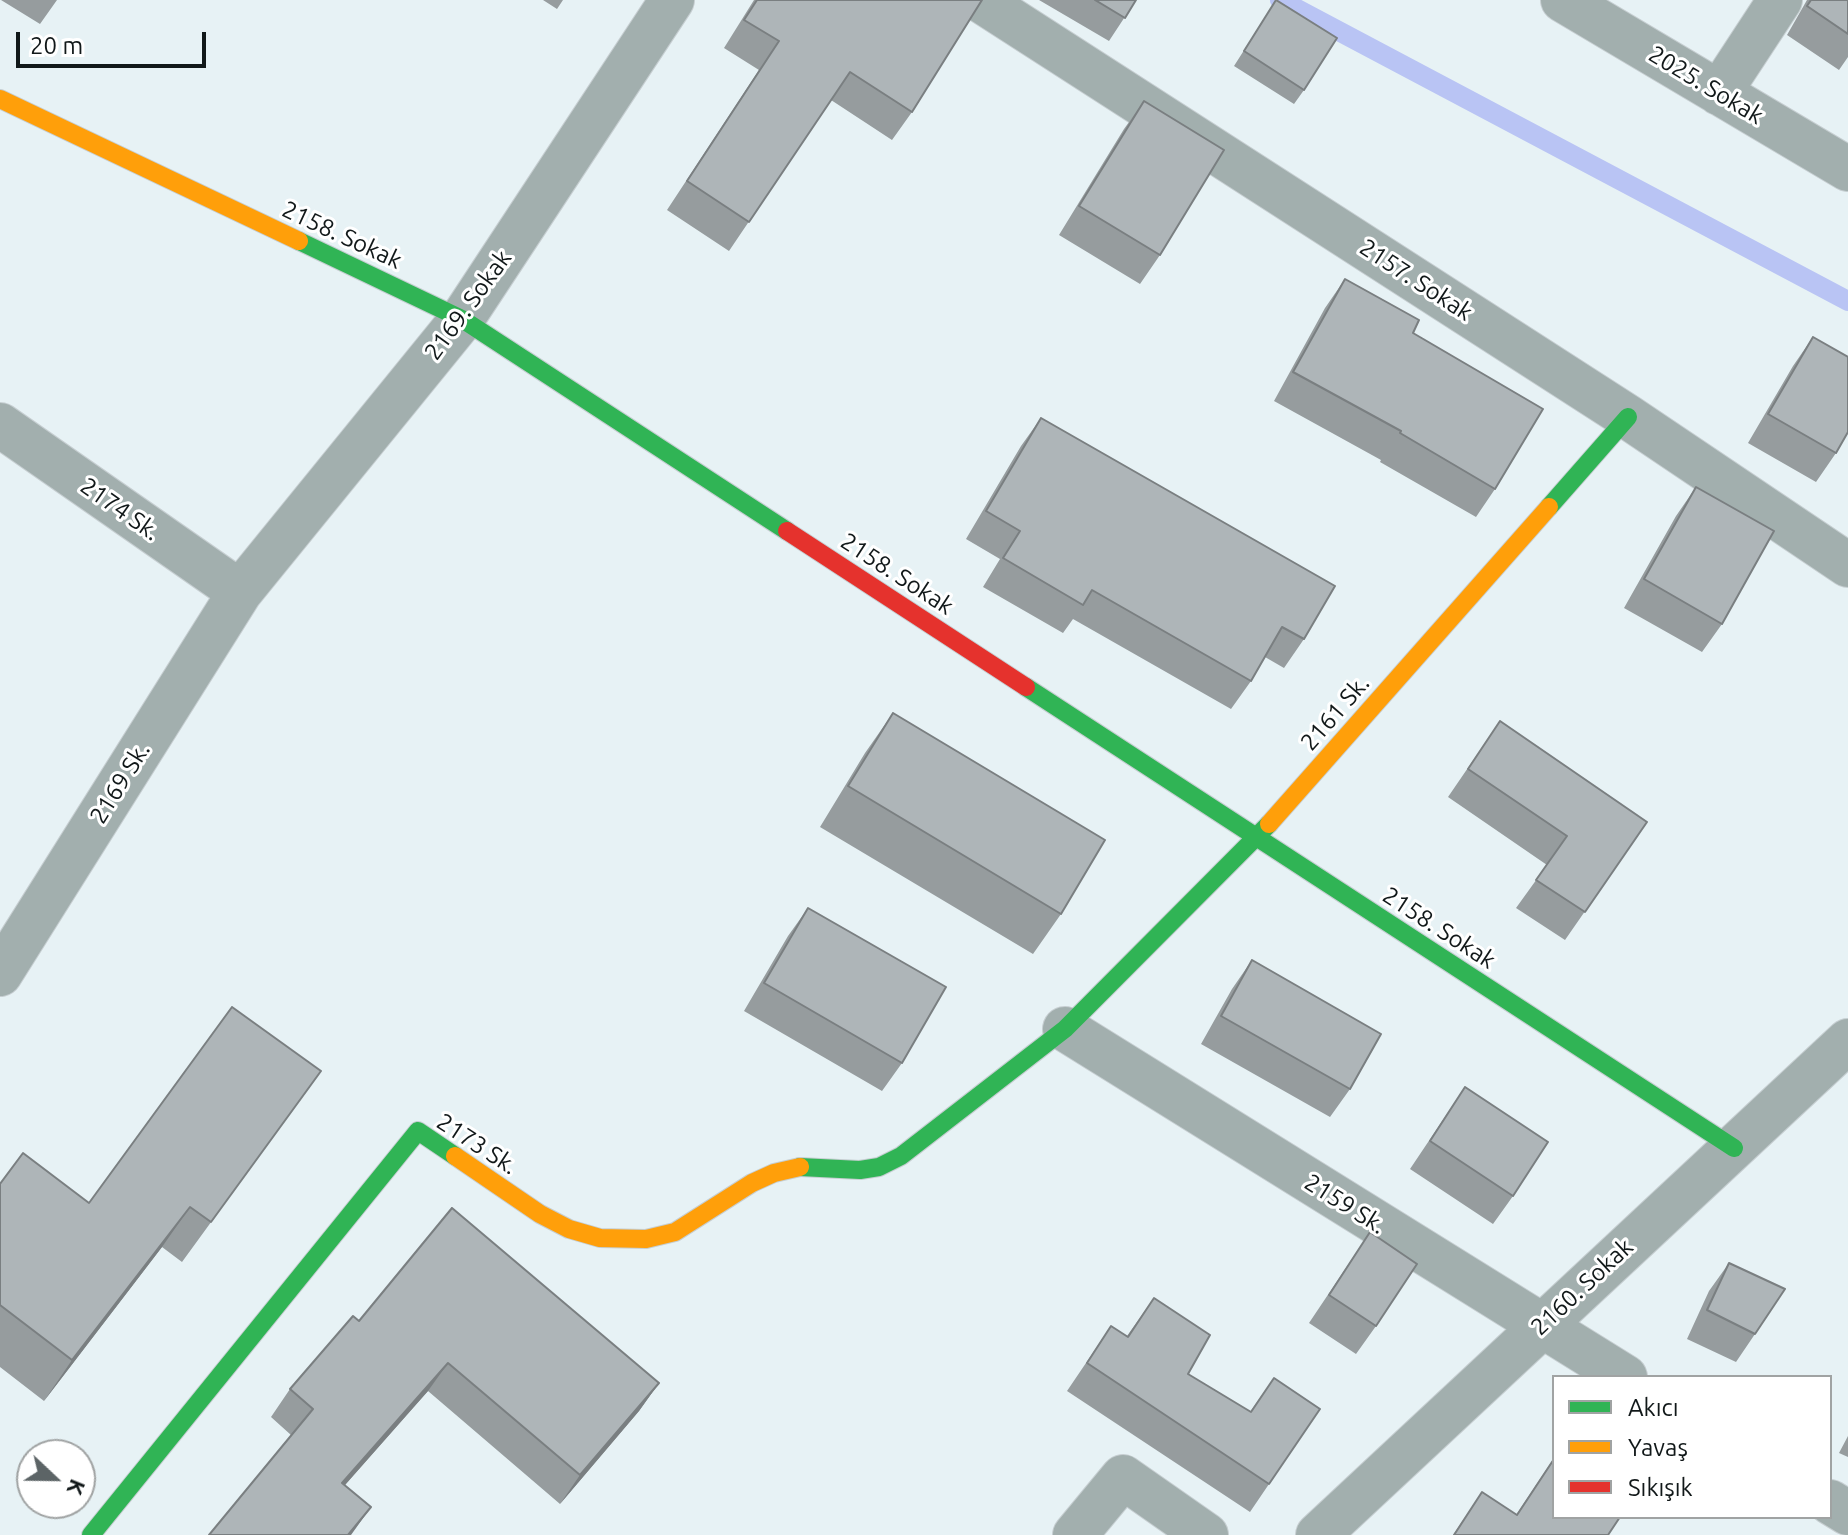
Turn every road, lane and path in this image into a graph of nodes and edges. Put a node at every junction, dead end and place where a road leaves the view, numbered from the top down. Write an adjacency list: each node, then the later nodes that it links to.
1 (672, 0): 8 (street, 2169. Sokak)
2 (980, 0): 9 (street, 2157. Sokak)
3 (1563, 0): 5 (street, 2025. Sokak)
4 (1780, 0): 5 (street)
5 (1719, 93): 7 (street, 2025. Sokak)
6 (0, 99): 8 (street, 2158. Sokak)
7 (1848, 169)
8 (462, 319): 12 (street, 2169. Sokak); 13 (street, 2158. Sokak)
9 (1628, 417): 11 (street, 2157. Sokak); 13 (street, 2161 Sk.)
10 (0, 425): 12 (street, 2174 Sk.)
11 (1848, 565)
12 (240, 592): 14 (street, 2169 Sk.)
13 (1257, 838): 15 (street, 2161 Sk.); 17 (street, 2158. Sokak)
14 (0, 974)
15 (1065, 1029): 18 (street, 2161 Sk.); 19 (street, 2159 Sk.)
16 (1848, 1041): 17 (street, 2160. Sokak)
17 (1734, 1148): 19 (street, 2160. Sokak)
18 (901, 1156): 21 (street, 2173 Sk.)
19 (1540, 1325): 20 (street, 2159 Sk.); 24 (street, 2160. Sokak)
20 (1622, 1375)
21 (91, 1535)
22 (1075, 1535): 23 (street)
23 (1206, 1535)
24 (1318, 1535)

